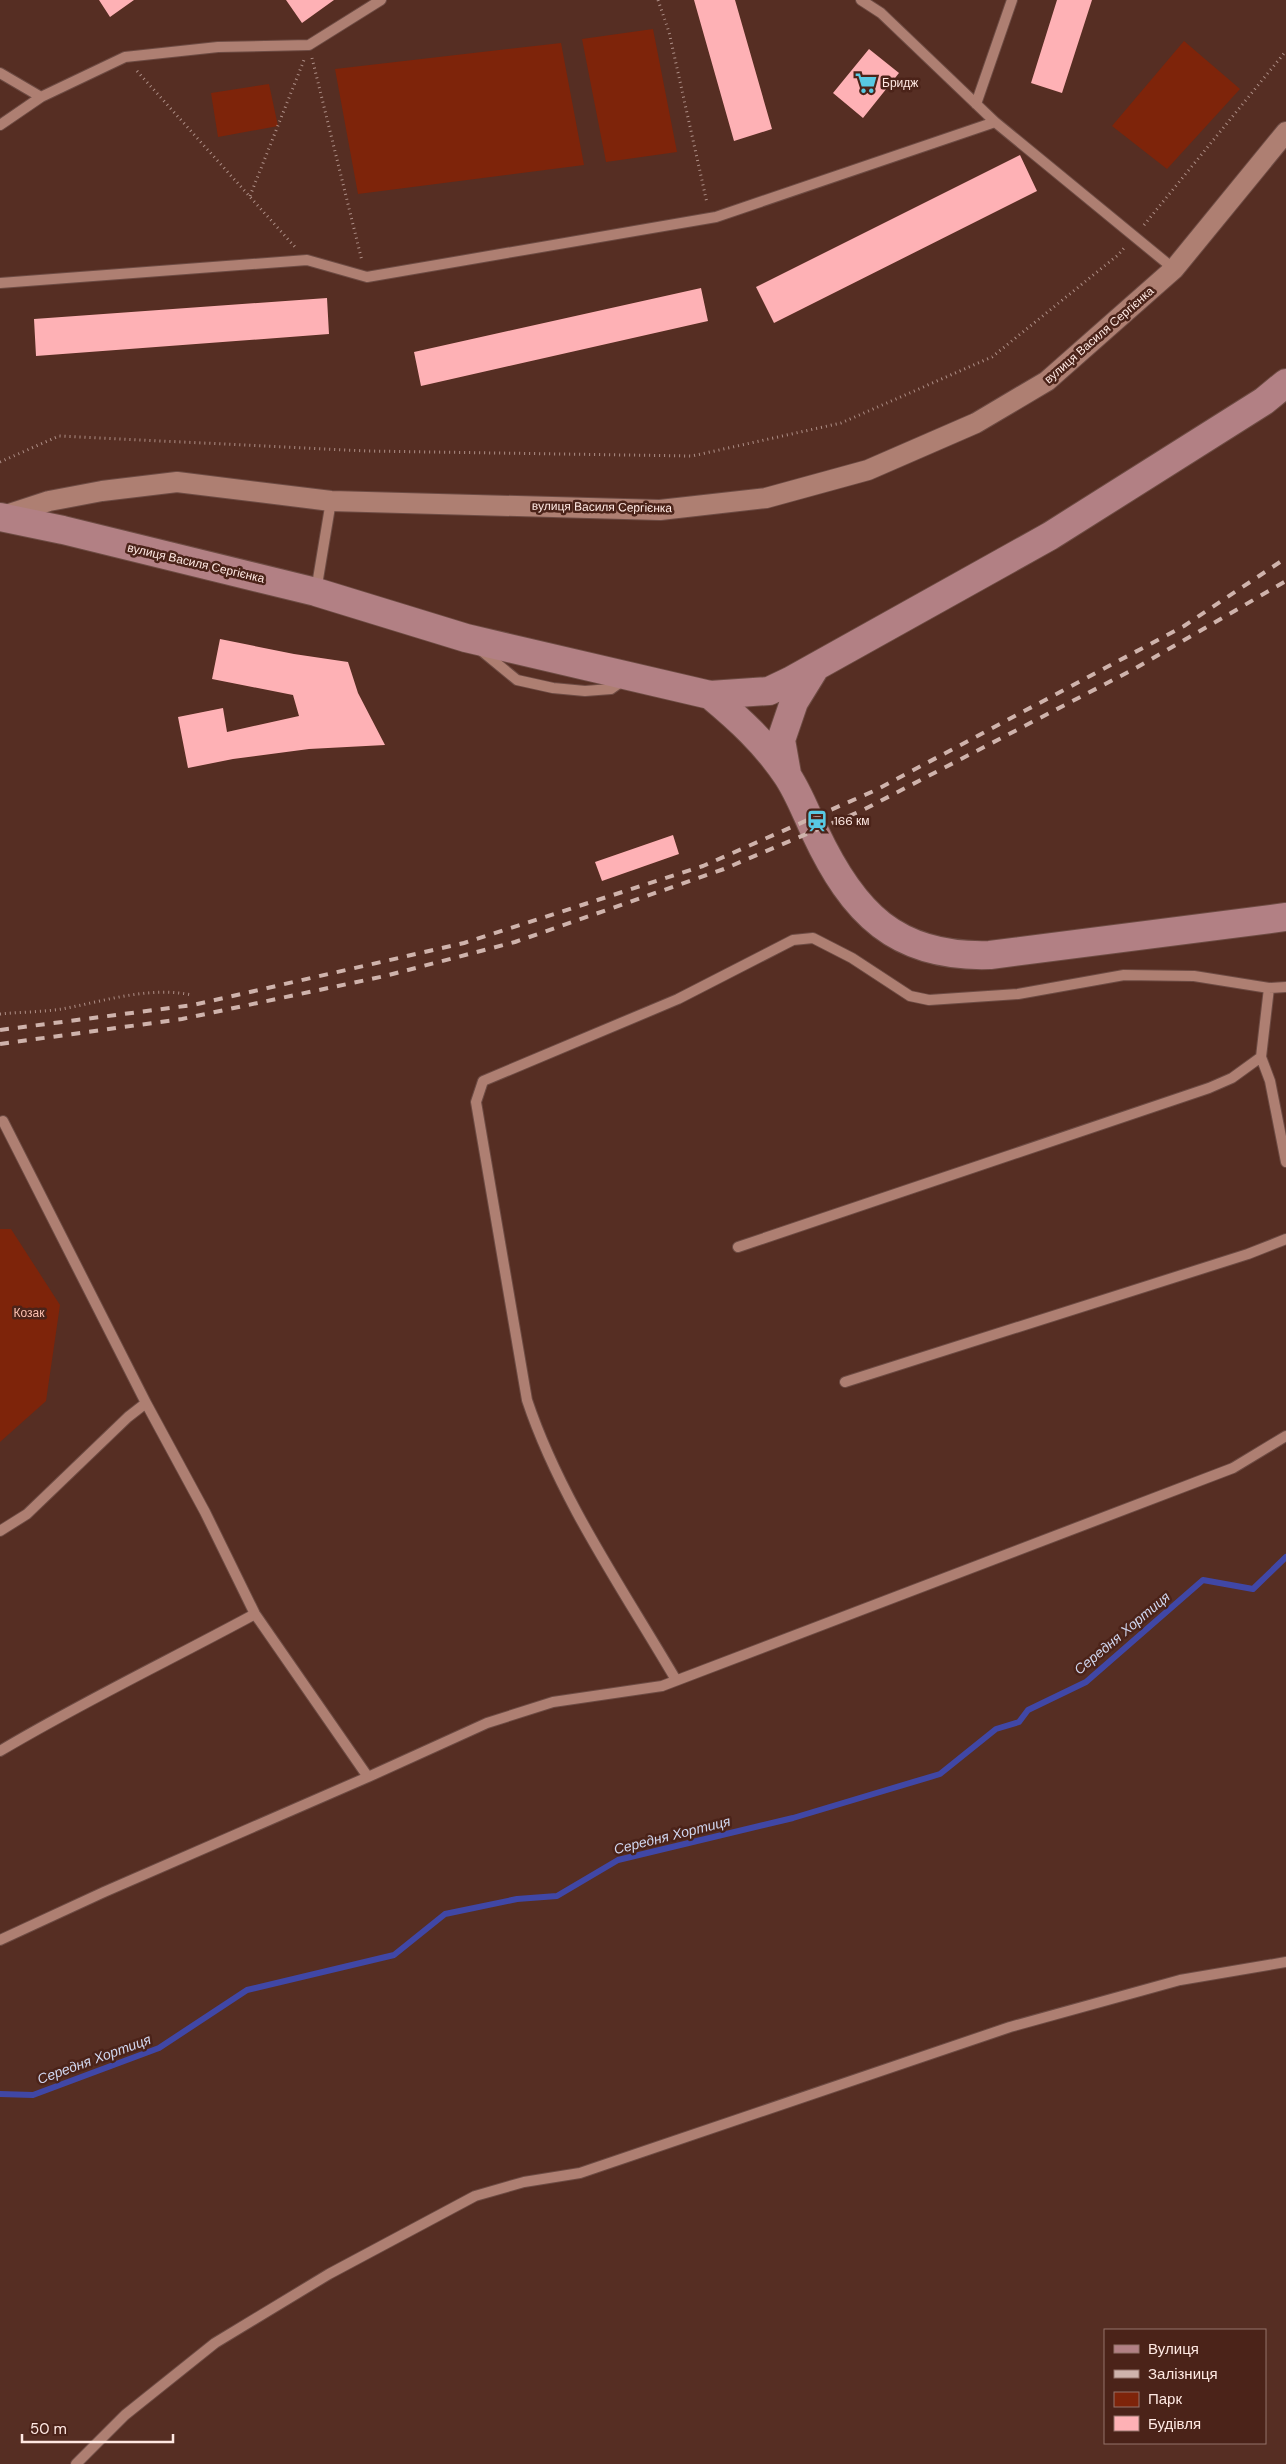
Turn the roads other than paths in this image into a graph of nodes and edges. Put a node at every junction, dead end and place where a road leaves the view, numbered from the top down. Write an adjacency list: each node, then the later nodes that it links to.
1 (381, 0): 5 (lane)
2 (861, 0): 6 (lane)
3 (1012, 0): 6 (lane)
4 (0, 73): 5 (lane)
5 (41, 97): 8 (lane)
6 (976, 104): 7 (lane)
7 (995, 122): 10 (lane); 11 (lane)
8 (0, 125)
9 (1286, 132): 10 (street, вулиця Василя Сергієнка)
10 (1174, 269): 13 (street, вулиця Василя Сергієнка)
11 (0, 283)
12 (1286, 384): 16 (main road)
13 (331, 501): 14 (street, вулиця Василя Сергієнка); 15 (lane)
14 (0, 517): 15 (main road, вулиця Василя Сергієнка)
15 (316, 592): 17 (main road, вулиця Василя Сергієнка)
16 (815, 667): 17 (main road); 18 (main road)
17 (710, 696): 18 (main road)
18 (787, 775): 19 (main road)
19 (1286, 917)
20 (1286, 987): 21 (lane)
21 (1269, 988): 22 (lane); 32 (lane)
22 (1260, 1057): 24 (lane); 26 (lane)
23 (3, 1120): 28 (lane)
24 (1286, 1162)
25 (1286, 1239): 27 (lane)
26 (738, 1247)
27 (845, 1382)
28 (146, 1403): 30 (lane); 31 (lane)
29 (1286, 1436): 32 (lane)
30 (0, 1531)
31 (255, 1614): 33 (lane); 34 (lane)
32 (676, 1680): 34 (lane)
33 (0, 1751)
34 (368, 1777): 35 (lane)
35 (0, 1940)
36 (1286, 1962): 37 (lane)
37 (76, 2464)

